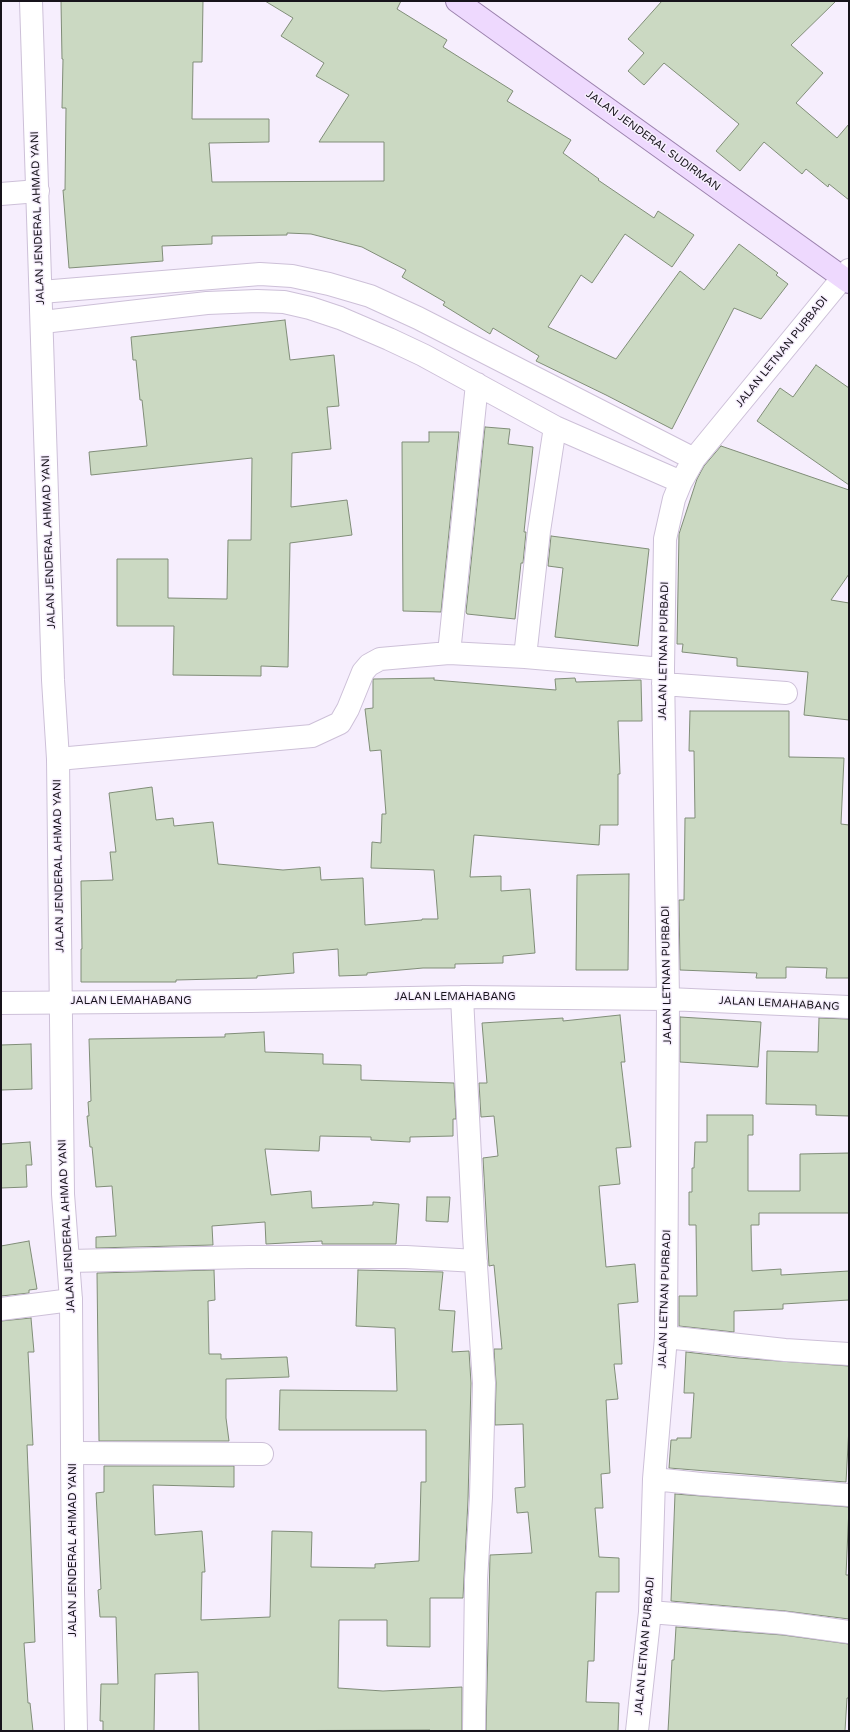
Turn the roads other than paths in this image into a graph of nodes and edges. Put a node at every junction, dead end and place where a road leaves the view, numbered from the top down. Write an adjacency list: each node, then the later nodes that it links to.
1 (31, 1): 3 (street, JALAN JENDERAL AHMAD YANI)
2 (457, 1): 5 (main road, JALAN JENDERAL SUDIRMAN)
3 (38, 191): 4 (street); 6 (street, JALAN JENDERAL AHMAD YANI)
4 (1, 194)
5 (847, 276): 10 (street, JALAN LETNAN PURBADI)
6 (41, 292): 7 (street, JALAN JENDERAL AHMAD YANI); 10 (street)
7 (43, 322): 8 (street); 16 (street, JALAN JENDERAL AHMAD YANI)
8 (478, 384): 9 (street); 12 (street)
9 (555, 427): 11 (street); 13 (street)
10 (694, 459): 11 (street, JALAN LETNAN PURBADI)
11 (681, 482): 14 (street, JALAN LETNAN PURBADI)
12 (448, 653): 13 (street); 16 (street)
13 (525, 657): 14 (street)
14 (663, 677): 15 (street); 18 (street, JALAN LETNAN PURBADI)
15 (786, 693)
16 (58, 759): 19 (street, JALAN JENDERAL AHMAD YANI)
17 (462, 996): 18 (street, JALAN LEMAHABANG); 19 (street, JALAN LEMAHABANG); 23 (street)
18 (668, 999): 21 (street, JALAN LEMAHABANG); 26 (street, JALAN LETNAN PURBADI)
19 (61, 1001): 20 (street, JALAN LEMAHABANG); 22 (street, JALAN JENDERAL AHMAD YANI)
20 (1, 1003)
21 (849, 1007)
22 (69, 1261): 23 (street); 24 (street, JALAN JENDERAL AHMAD YANI)
23 (476, 1261): 35 (street)
24 (72, 1300): 25 (street); 28 (street, JALAN JENDERAL AHMAD YANI)
25 (1, 1308)
26 (666, 1338): 27 (street); 30 (street, JALAN LETNAN PURBADI)
27 (849, 1354)
28 (73, 1453): 29 (street); 34 (street, JALAN JENDERAL AHMAD YANI)
29 (262, 1454)
30 (654, 1479): 31 (street); 32 (street, JALAN LETNAN PURBADI)
31 (849, 1495)
32 (650, 1612): 33 (street); 36 (street, JALAN LETNAN PURBADI)
33 (849, 1632)
34 (76, 1731)
35 (474, 1731)
36 (637, 1731)

